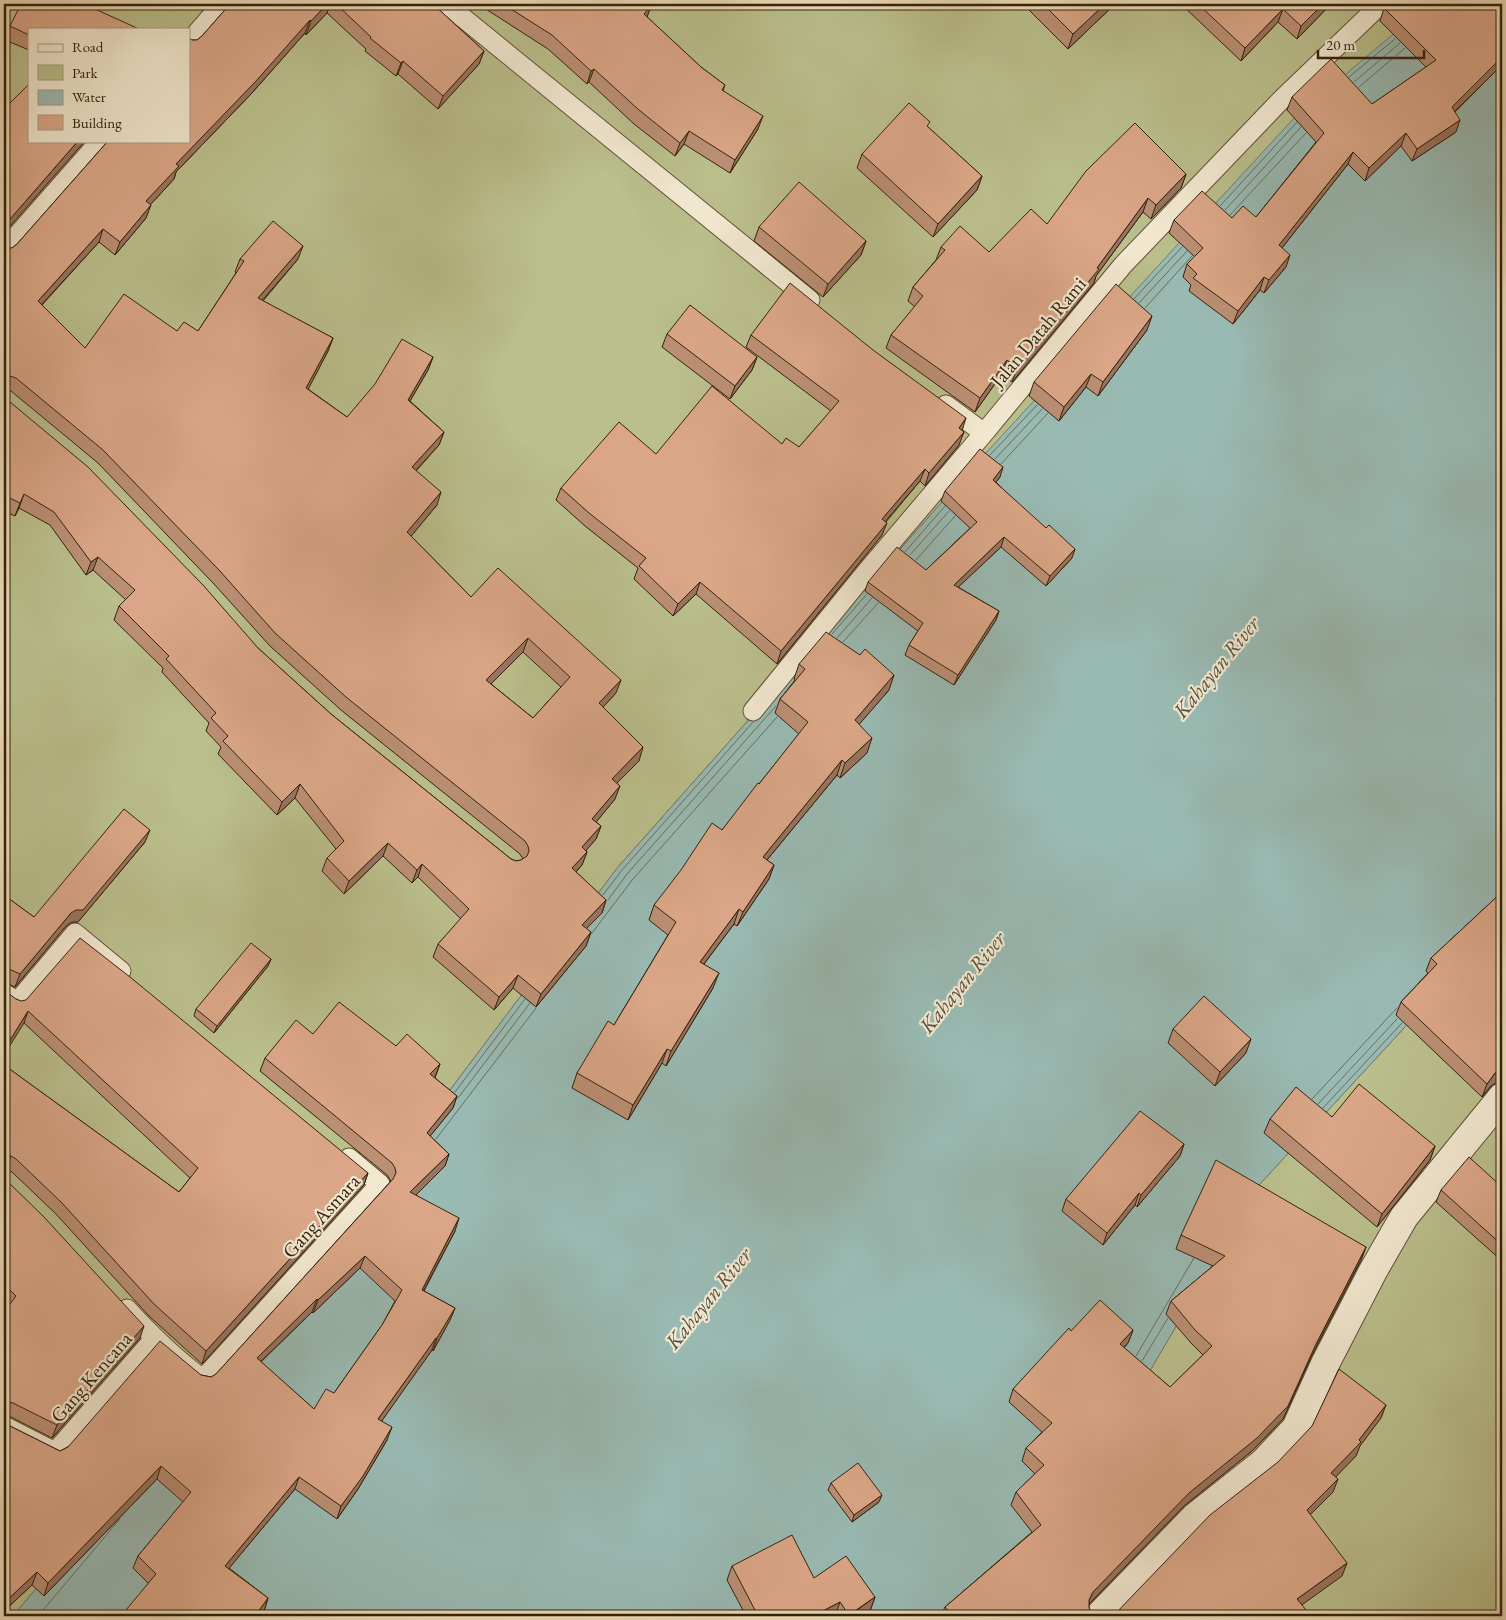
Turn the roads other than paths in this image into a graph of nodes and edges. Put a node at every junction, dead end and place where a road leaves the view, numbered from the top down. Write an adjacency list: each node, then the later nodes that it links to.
1 (222, 4): 4 (lane)
2 (446, 4): 7 (lane)
3 (1381, 4): 9 (lane, Jalan Datah Rami)
4 (190, 41)
5 (99, 142): 6 (lane)
6 (4, 250)
7 (822, 310)
8 (930, 393): 9 (lane)
9 (984, 433): 10 (lane, Jalan Datah Rami)
10 (753, 711)
11 (136, 983): 12 (lane)
12 (4, 993)
13 (1502, 1097): 18 (street)
14 (334, 1146): 16 (lane, Gang Asmara)
15 (116, 1297): 16 (lane, Gang Kencana)
16 (154, 1339): 17 (lane, Gang Kencana)
17 (4, 1426)
18 (1099, 1616)

